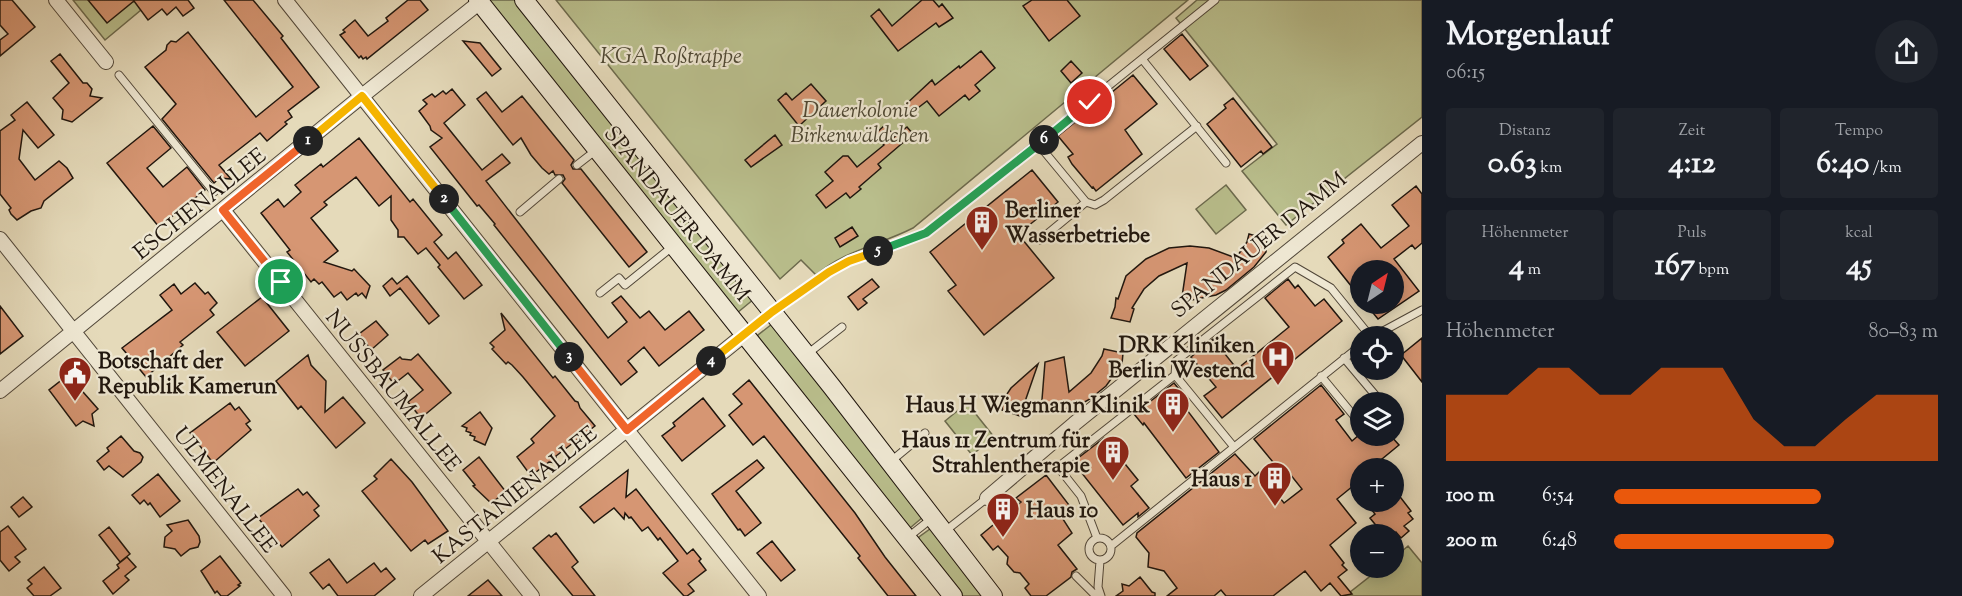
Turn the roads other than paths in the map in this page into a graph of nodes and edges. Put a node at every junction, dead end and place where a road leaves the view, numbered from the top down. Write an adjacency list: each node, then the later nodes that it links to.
1 (56, 0): 7 (street)
2 (285, 0): 9 (street)
3 (524, 0): 26 (main road, SPANDAUER DAMM)
4 (1215, 0): 6 (lane)
5 (479, 1): 9 (street, ESCHENALLEE); 13 (main road, SPANDAUER DAMM)
6 (1142, 59): 10 (lane); 12 (lane)
7 (106, 62)
8 (120, 75): 17 (lane)
9 (362, 96): 19 (street, ESCHENALLEE); 40 (street)
10 (1197, 126): 14 (lane); 18 (lane)
11 (1422, 142): 44 (street, SPANDAUER DAMM)
12 (1038, 144): 18 (lane); 26 (lane)
13 (597, 149): 15 (lane); 23 (main road, SPANDAUER DAMM)
14 (1226, 163)
15 (577, 165)
16 (559, 179): 20 (lane)
17 (214, 192)
18 (1086, 202): 22 (lane)
19 (223, 210): 30 (street, ESCHENALLEE); 48 (street, NUSSBAUMALLEE)
20 (520, 212)
21 (0, 239): 30 (street, ULMENALLEE)
22 (1040, 240)
23 (674, 246): 24 (lane); 31 (main road, SPANDAUER DAMM)
24 (600, 293)
25 (1422, 310): 28 (lane)
26 (772, 312): 31 (lane); 33 (main road, SPANDAUER DAMM)
27 (1362, 326): 35 (lane)
28 (1392, 326)
29 (842, 327): 33 (lane)
30 (74, 332): 37 (street, ESCHENALLEE); 52 (street, ULMENALLEE)
31 (745, 334): 40 (street, KASTANIENALLEE); 46 (main road, SPANDAUER DAMM)
32 (1350, 354): 34 (lane)
33 (806, 355): 43 (main road, SPANDAUER DAMM)
34 (1344, 358): 36 (lane); 38 (lane)
35 (1175, 375): 42 (lane); 47 (lane)
36 (1321, 376): 39 (lane); 42 (lane)
37 (0, 391)
38 (1373, 392)
39 (1350, 411)
40 (627, 430): 48 (street, KASTANIENALLEE); 55 (street)
41 (925, 433): 43 (lane)
42 (1234, 447): 49 (lane)
43 (890, 462): 45 (main road, SPANDAUER DAMM)
44 (987, 498): 45 (lane)
45 (938, 525): 46 (lane); 57 (main road, SPANDAUER DAMM)
46 (907, 538): 56 (main road, SPANDAUER DAMM)
47 (1097, 538): 49 (lane); 50 (lane)
48 (489, 542): 53 (street, KASTANIENALLEE); 54 (street, NUSSBAUMALLEE)
49 (1111, 546): 50 (lane)
50 (1100, 561): 59 (lane)
51 (1076, 576): 58 (lane)
52 (284, 596)
53 (421, 596)
54 (532, 596)
55 (759, 596)
56 (953, 596)
57 (993, 596)
58 (1096, 596)
59 (1101, 596)

